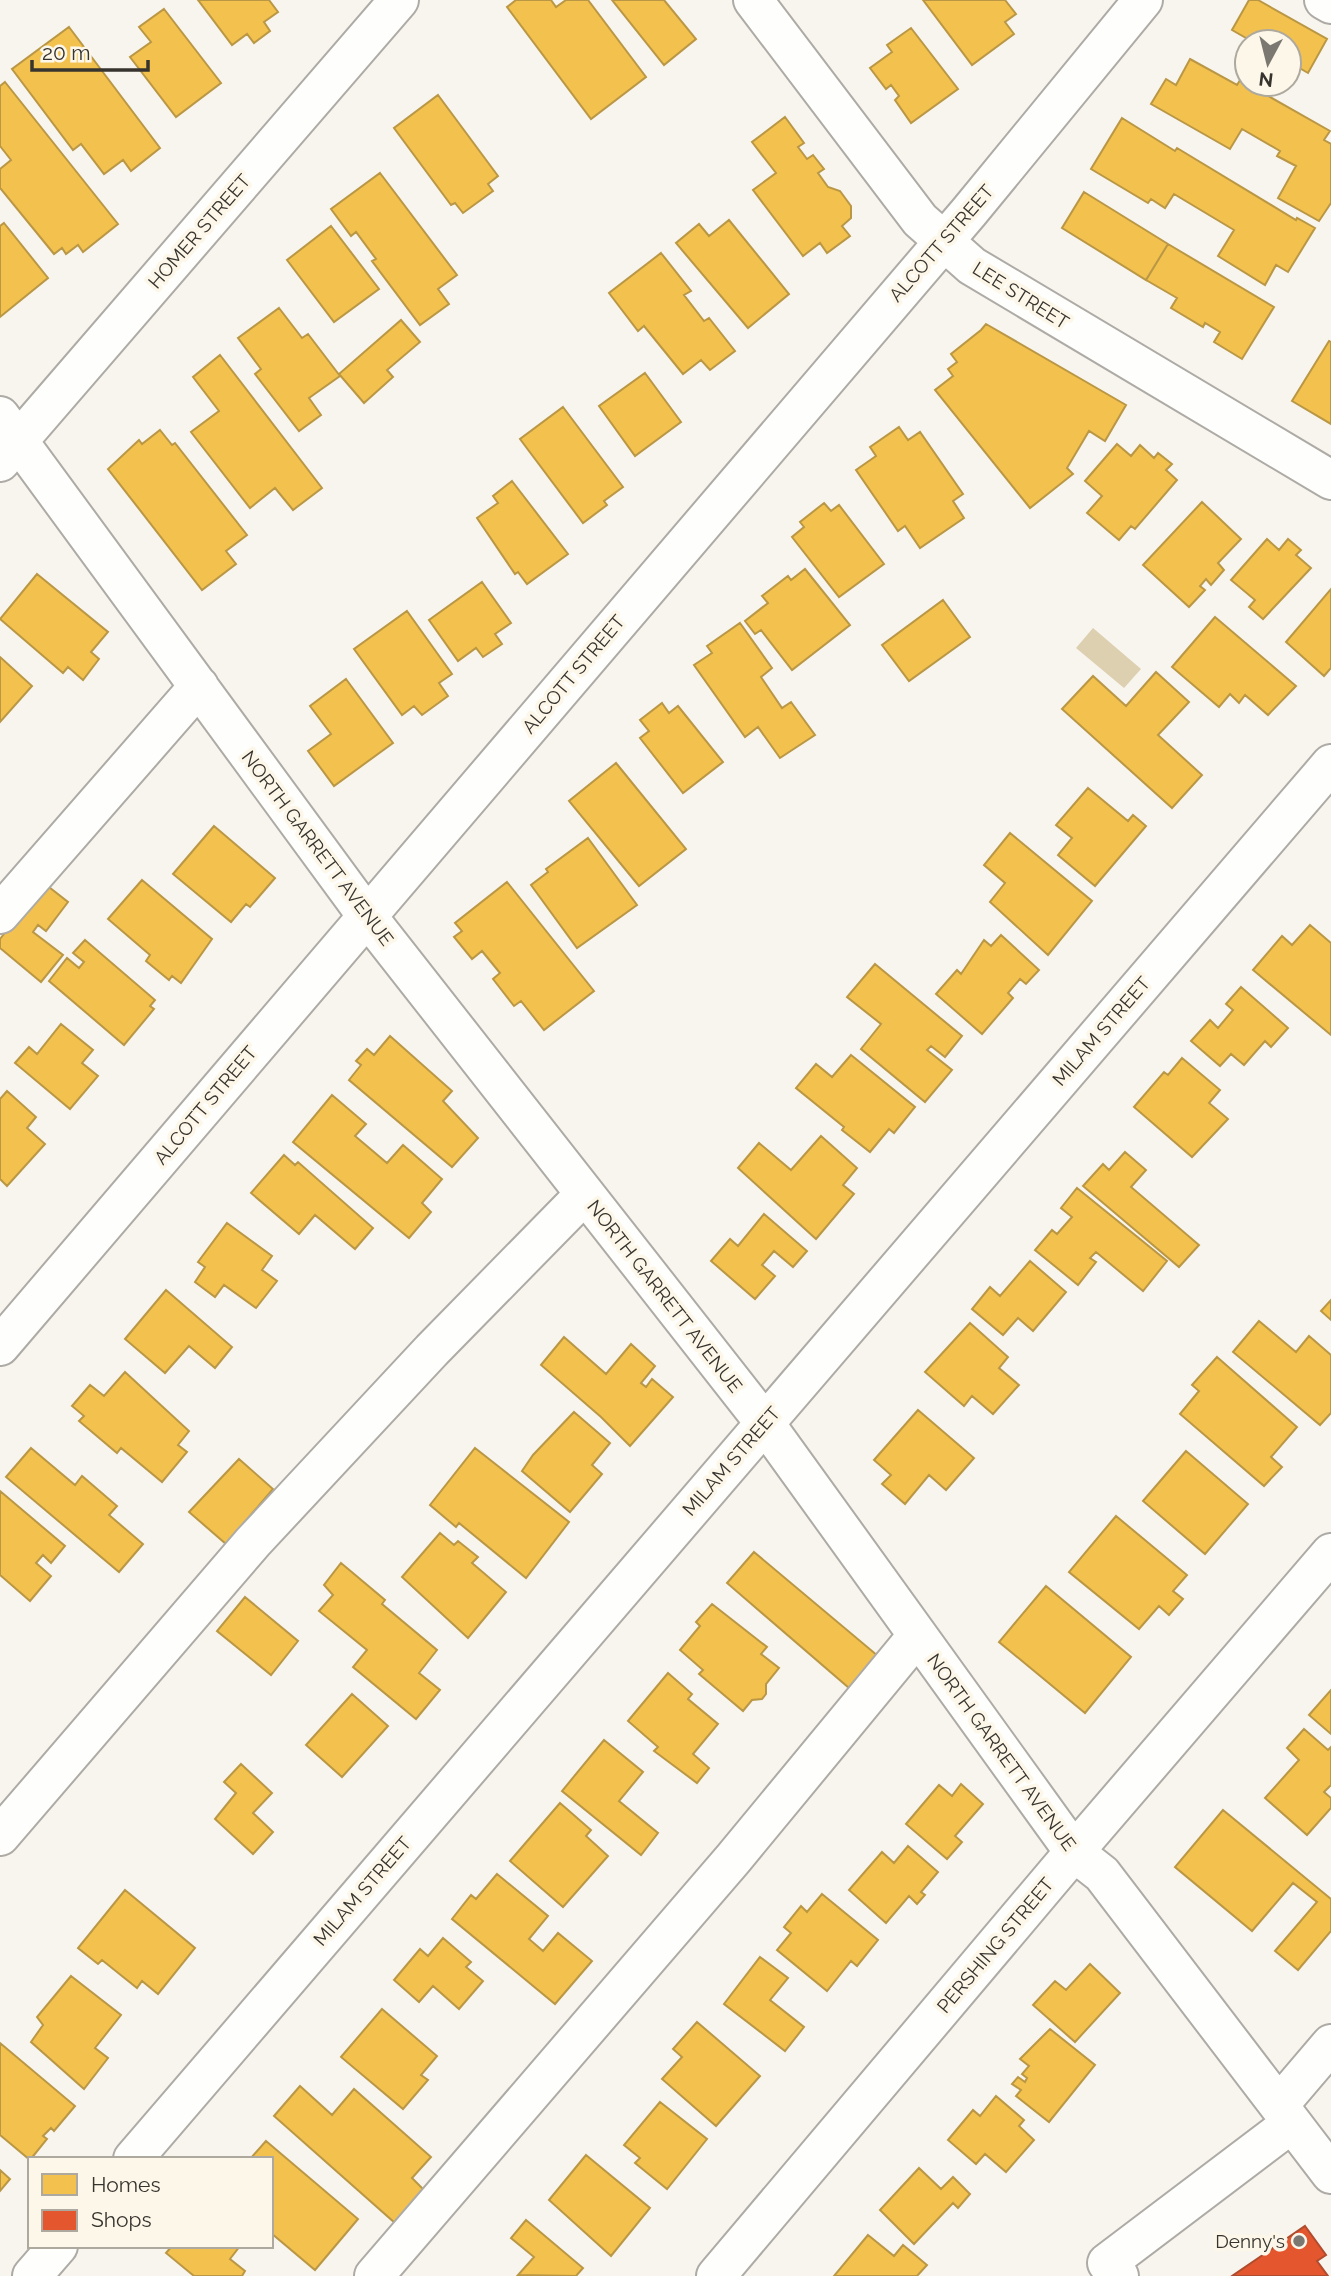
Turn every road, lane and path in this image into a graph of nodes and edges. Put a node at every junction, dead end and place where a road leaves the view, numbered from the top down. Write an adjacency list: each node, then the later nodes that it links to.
1 (399, 0): 7 (street, HOMER STREET)
2 (753, 0): 6 (street, LEE STREET)
3 (1143, 0): 6 (street, ALCOTT STREET)
4 (1324, 0): 5 (street)
5 (1331, 4)
6 (943, 242): 8 (street, LEE STREET); 12 (street, ALCOTT STREET)
7 (6, 439): 9 (street, NORTH GARRETT AVENUE)
8 (1331, 480)
9 (199, 686): 11 (street); 12 (street, NORTH GARRETT AVENUE)
10 (1331, 764): 15 (street, MILAM STREET)
11 (0, 914)
12 (367, 916): 13 (street, NORTH GARRETT AVENUE); 14 (street, ALCOTT STREET)
13 (585, 1194): 15 (street, NORTH GARRETT AVENUE); 18 (street)
14 (0, 1346)
15 (764, 1422): 17 (street, NORTH GARRETT AVENUE); 22 (street, MILAM STREET)
16 (1331, 1553): 19 (street, PERSHING STREET)
17 (917, 1636): 19 (street, NORTH GARRETT AVENUE); 27 (street)
18 (0, 1836)
19 (1073, 1852): 21 (street, NORTH GARRETT AVENUE); 28 (street, PERSHING STREET)
20 (1331, 2044): 21 (street)
21 (1286, 2114): 23 (street, NORTH GARRETT AVENUE); 25 (street)
22 (134, 2157)
23 (1331, 2174)
24 (56, 2248): 26 (street)
25 (1107, 2272)
26 (32, 2276)
27 (374, 2276)
28 (716, 2276)

